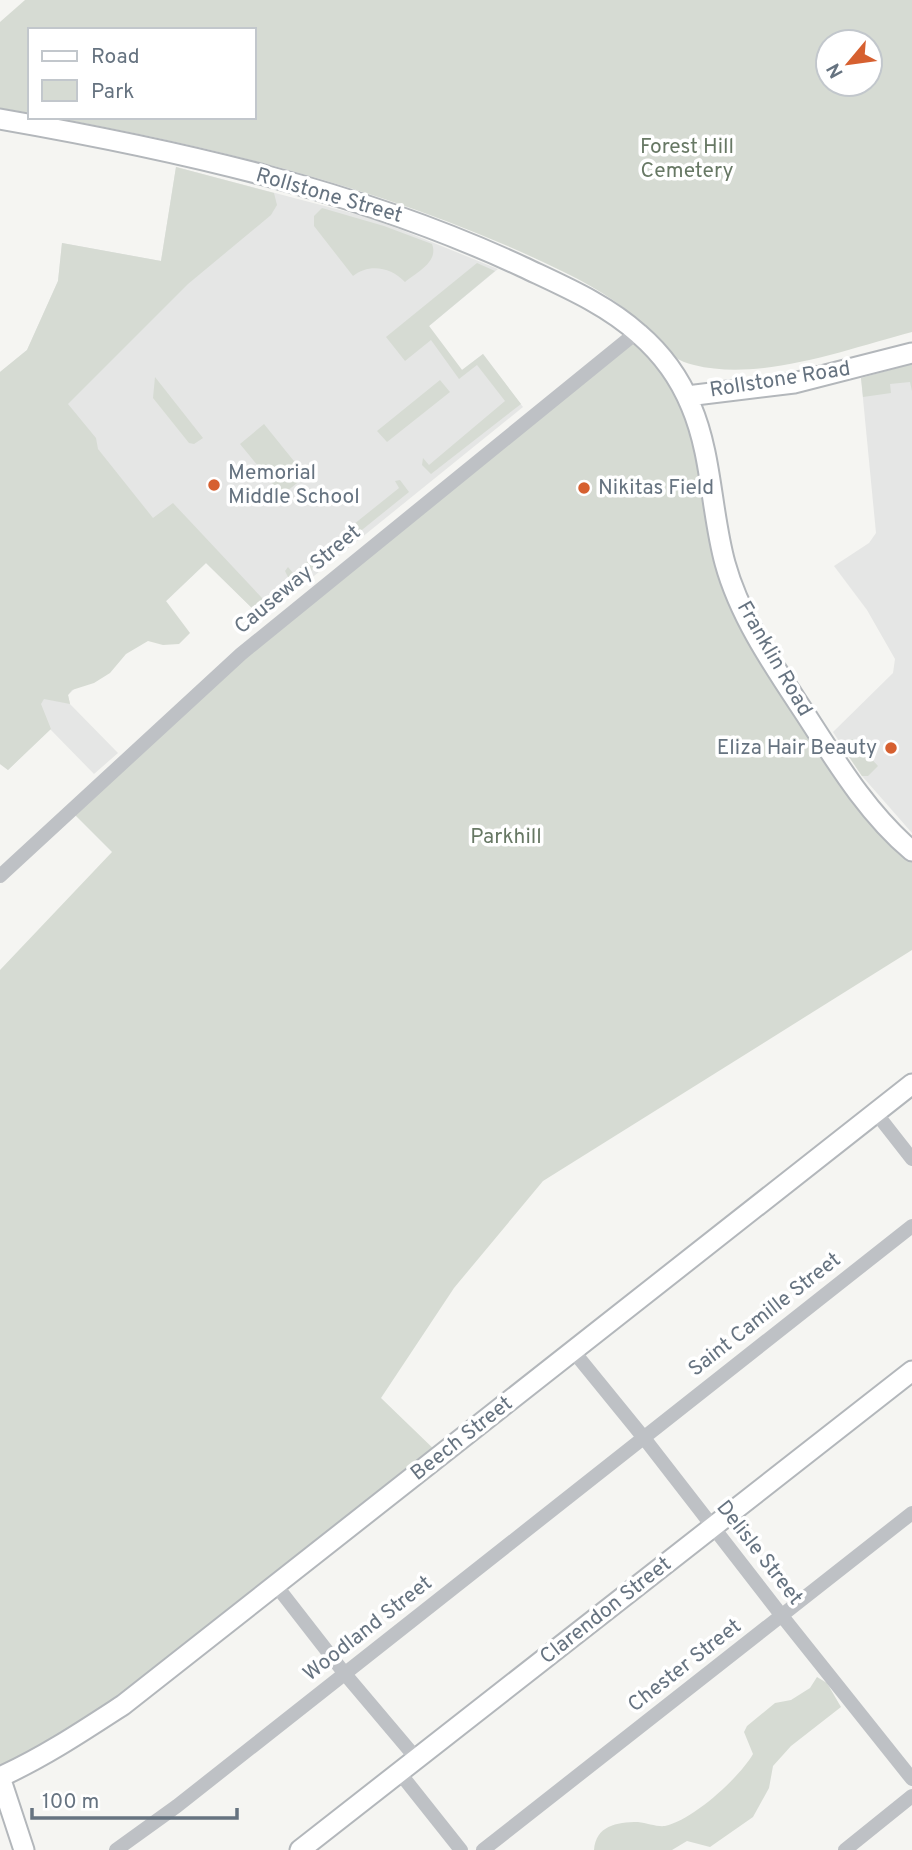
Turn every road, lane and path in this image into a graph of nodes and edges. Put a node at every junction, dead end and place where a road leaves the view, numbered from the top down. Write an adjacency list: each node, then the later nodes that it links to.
1 (0, 119): 2 (street, Rollstone Street)
2 (637, 332): 4 (street, Rollstone Road); 6 (street, Causeway Street)
3 (912, 353): 4 (street, Rollstone Road)
4 (687, 396): 5 (street, Franklin Road)
5 (912, 851)
6 (0, 876)
7 (912, 1084): 8 (street, Beech Street)
8 (876, 1113): 9 (street); 11 (street, Beech Street)
9 (912, 1159)
10 (912, 1226): 13 (street, Saint Camille Street)
11 (574, 1352): 13 (street, Delisle Street); 16 (street, Beech Street)
12 (912, 1371): 15 (street, Clarendon Street)
13 (644, 1437): 15 (street, Delisle Street); 18 (street, Woodland Street)
14 (912, 1513): 17 (street, Chester Street)
15 (713, 1527): 17 (street, Delisle Street); 19 (street, Clarendon Street)
16 (275, 1584): 18 (street); 21 (street, Beech Street)
17 (782, 1616): 22 (street, Delisle Street); 28 (street, Chester Street)
18 (345, 1674): 19 (street); 25 (street, Woodland Street)
19 (416, 1758): 20 (street, Clarendon Street)
20 (399, 1772): 26 (street, Clarendon Street); 27 (street)
21 (0, 1777): 24 (street)
22 (912, 1779)
23 (912, 1796): 29 (street)
24 (24, 1850)
25 (116, 1850)
26 (300, 1850)
27 (461, 1850)
28 (483, 1850)
29 (845, 1850)

